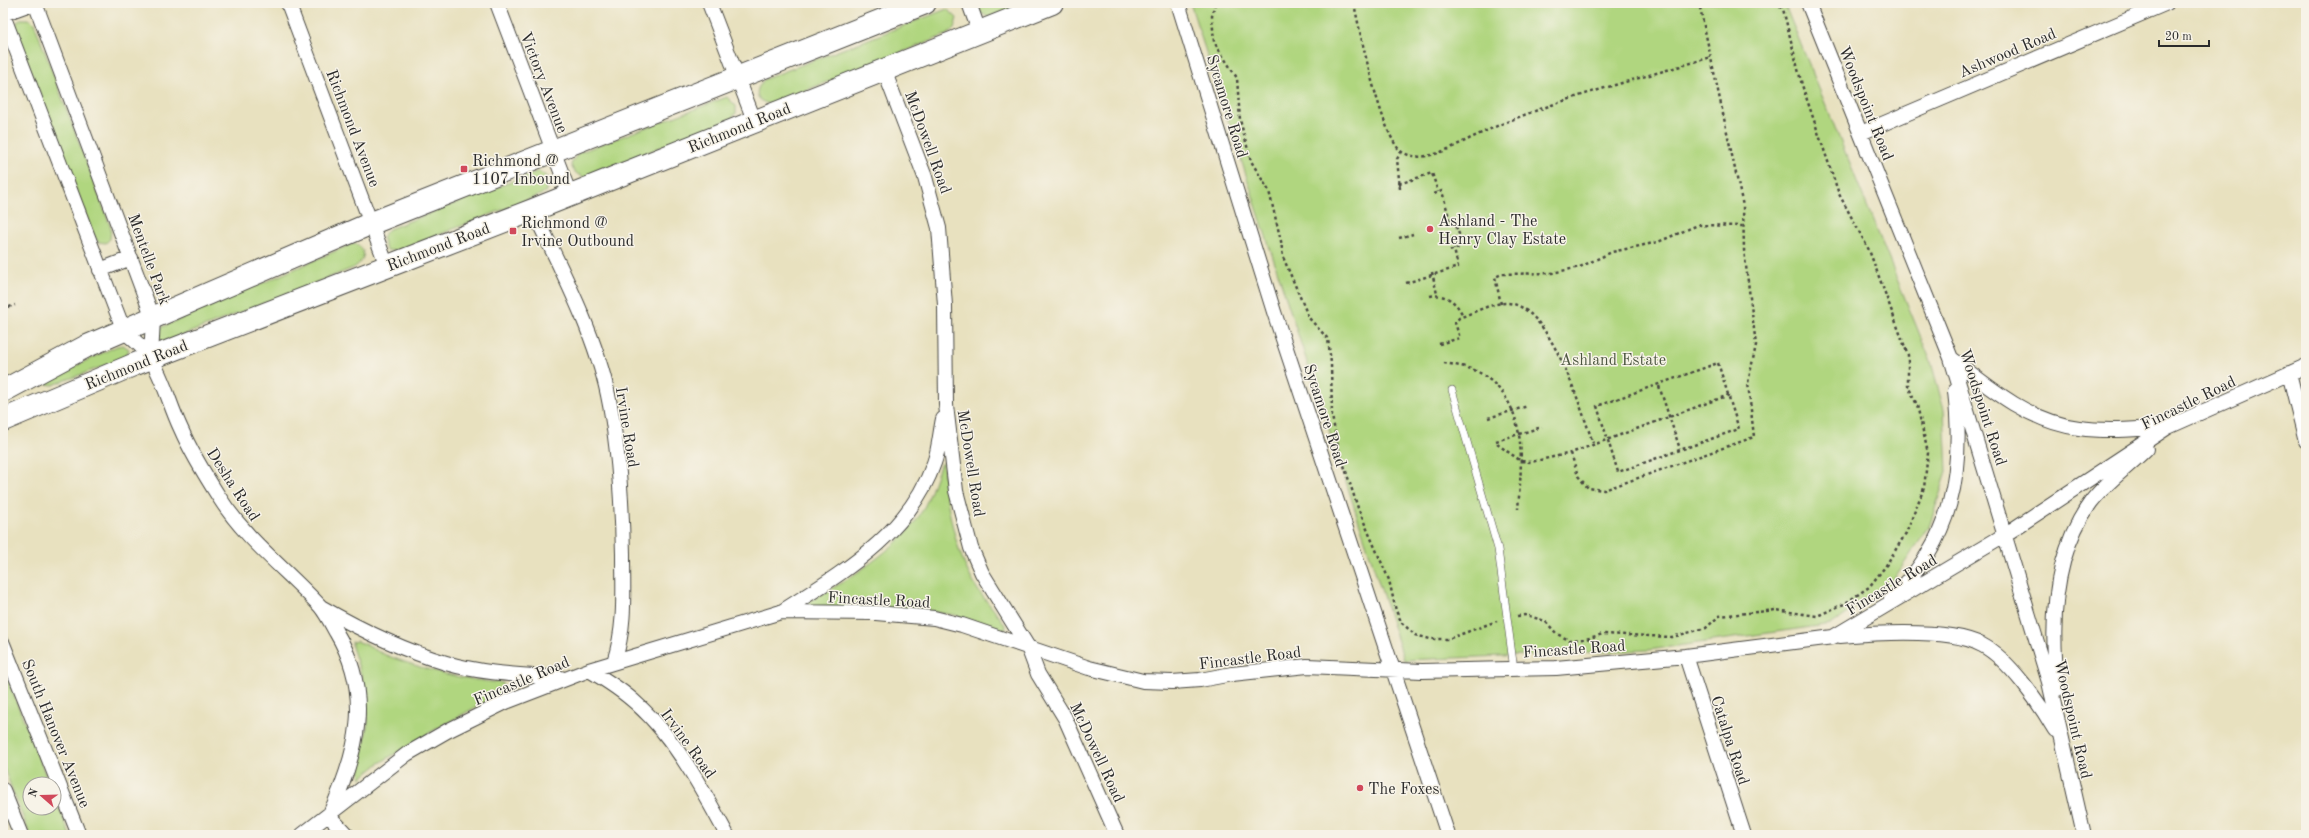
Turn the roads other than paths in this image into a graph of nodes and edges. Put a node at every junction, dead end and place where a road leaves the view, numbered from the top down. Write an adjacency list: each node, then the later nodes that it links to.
1 (34, 3): 11 (street); 21 (street, Mentelle Park)
2 (288, 3): 20 (street, Richmond Avenue)
3 (497, 3): 17 (street, Victory Avenue)
4 (709, 3): 14 (street)
5 (925, 3): 14 (main road, Richmond Road)
6 (969, 3): 12 (street)
7 (1052, 3): 12 (main road, Richmond Road)
8 (1178, 3): 46 (street, Sycamore Road)
9 (1808, 3): 16 (street, Woodspoint Road)
10 (2166, 3): 16 (street, Ashwood Road)
11 (3, 14): 23 (street)
12 (979, 31): 13 (main road, Richmond Road)
13 (884, 70): 15 (main road, Richmond Road); 32 (street, McDowell Road)
14 (737, 77): 15 (street); 17 (main road, Richmond Road)
15 (754, 120): 18 (main road, Richmond Road)
16 (1861, 133): 27 (street, Woodspoint Road)
17 (553, 150): 18 (street, Victory Avenue); 20 (main road, Richmond Road)
18 (570, 195): 19 (main road, Richmond Road)
19 (533, 210): 22 (main road, Richmond Road); 44 (street, Irvine Road)
20 (372, 223): 22 (street, Richmond Avenue); 24 (main road, Richmond Road)
21 (131, 258): 23 (street); 24 (street, Mentelle Park)
22 (387, 266): 26 (main road, Richmond Road)
23 (100, 270): 25 (street)
24 (153, 318): 25 (main road, Richmond Road); 26 (street, Mentelle Park)
25 (124, 331): 26 (street); 31 (main road, Richmond Road)
26 (151, 358): 33 (main road, Richmond Road); 37 (street, Desha Road)
27 (1951, 358): 34 (street); 36 (street, Woodspoint Road); 39 (street)
28 (2306, 366): 29 (street, Fincastle Road)
29 (2289, 373): 34 (street, Fincastle Road); 35 (street)
30 (1452, 390): 47 (lane)
31 (3, 391)
32 (946, 405): 38 (street, Fincastle Road); 42 (street, McDowell Road)
33 (3, 420)
34 (2168, 427): 36 (street, Fincastle Road); 49 (street)
35 (2306, 441)
36 (2006, 534): 39 (street, Fincastle Road); 49 (street, Woodspoint Road)
37 (321, 607): 48 (street, Desha Road); 51 (street, Desha Road)
38 (781, 612): 42 (street, Fincastle Road); 44 (street, Fincastle Road)
39 (1877, 612): 40 (street, Fincastle Road)
40 (1834, 637): 43 (street, Fincastle Road); 49 (street)
41 (3, 644): 53 (street, South Hanover Avenue)
42 (1028, 647): 46 (street, Fincastle Road); 57 (street, McDowell Road)
43 (1686, 656): 47 (street, Fincastle Road); 59 (street, Catalpa Road)
44 (614, 662): 45 (street, Fincastle Road)
45 (590, 670): 48 (street, Fincastle Road); 56 (street, Irvine Road)
46 (1393, 670): 47 (street, Fincastle Road); 58 (street, Sycamore Road)
47 (1514, 670)
48 (565, 678): 51 (street, Fincastle Road)
49 (2062, 742): 60 (street, Woodspoint Road)
50 (3, 790): 52 (street)
51 (329, 816): 54 (street, Fincastle Road); 55 (street)
52 (21, 835)
53 (79, 835)
54 (302, 835)
55 (347, 835)
56 (727, 835)
57 (1117, 835)
58 (1448, 835)
59 (1744, 835)
60 (2084, 835)

